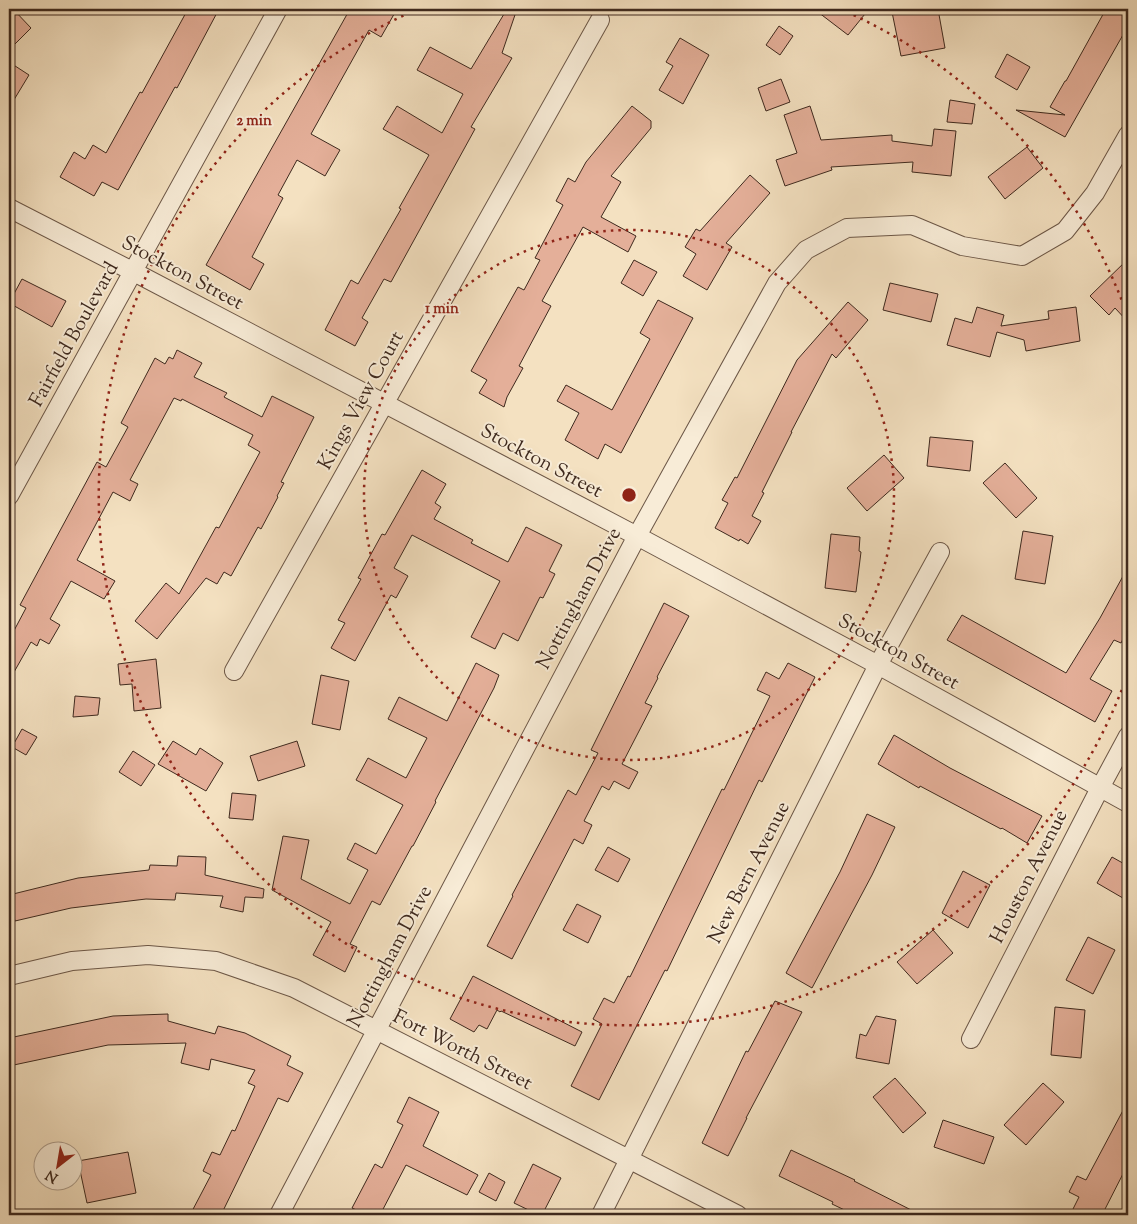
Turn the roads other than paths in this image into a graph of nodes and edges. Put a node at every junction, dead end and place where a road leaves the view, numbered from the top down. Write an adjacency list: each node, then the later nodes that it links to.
1 (278, 9): 5 (street, Fairfield Boulevard)
2 (600, 20): 6 (street, Kings View Court)
3 (1128, 136): 8 (street, Nottingham Drive)
4 (9, 208): 5 (street, Stockton Street)
5 (134, 272): 6 (street, Stockton Street); 7 (street, Fairfield Boulevard)
6 (385, 404): 8 (street, Stockton Street); 11 (street, Kings View Court)
7 (9, 496)
8 (637, 536): 10 (street, Stockton Street); 16 (street, Nottingham Drive)
9 (940, 552): 10 (street, New Bern Avenue)
10 (878, 666): 13 (street, Stockton Street); 18 (street, New Bern Avenue)
11 (234, 672)
12 (1128, 736): 13 (street, Houston Avenue)
13 (1100, 788): 14 (street, Stockton Street); 17 (street, Houston Avenue)
14 (1128, 803)
15 (9, 976): 16 (street, Fort Worth Street)
16 (375, 1030): 18 (street, Fort Worth Street); 19 (street, Nottingham Drive)
17 (971, 1039)
18 (629, 1160): 20 (street, New Bern Avenue); 21 (street, Fort Worth Street)
19 (279, 1215)
20 (601, 1215)
21 (738, 1215)

